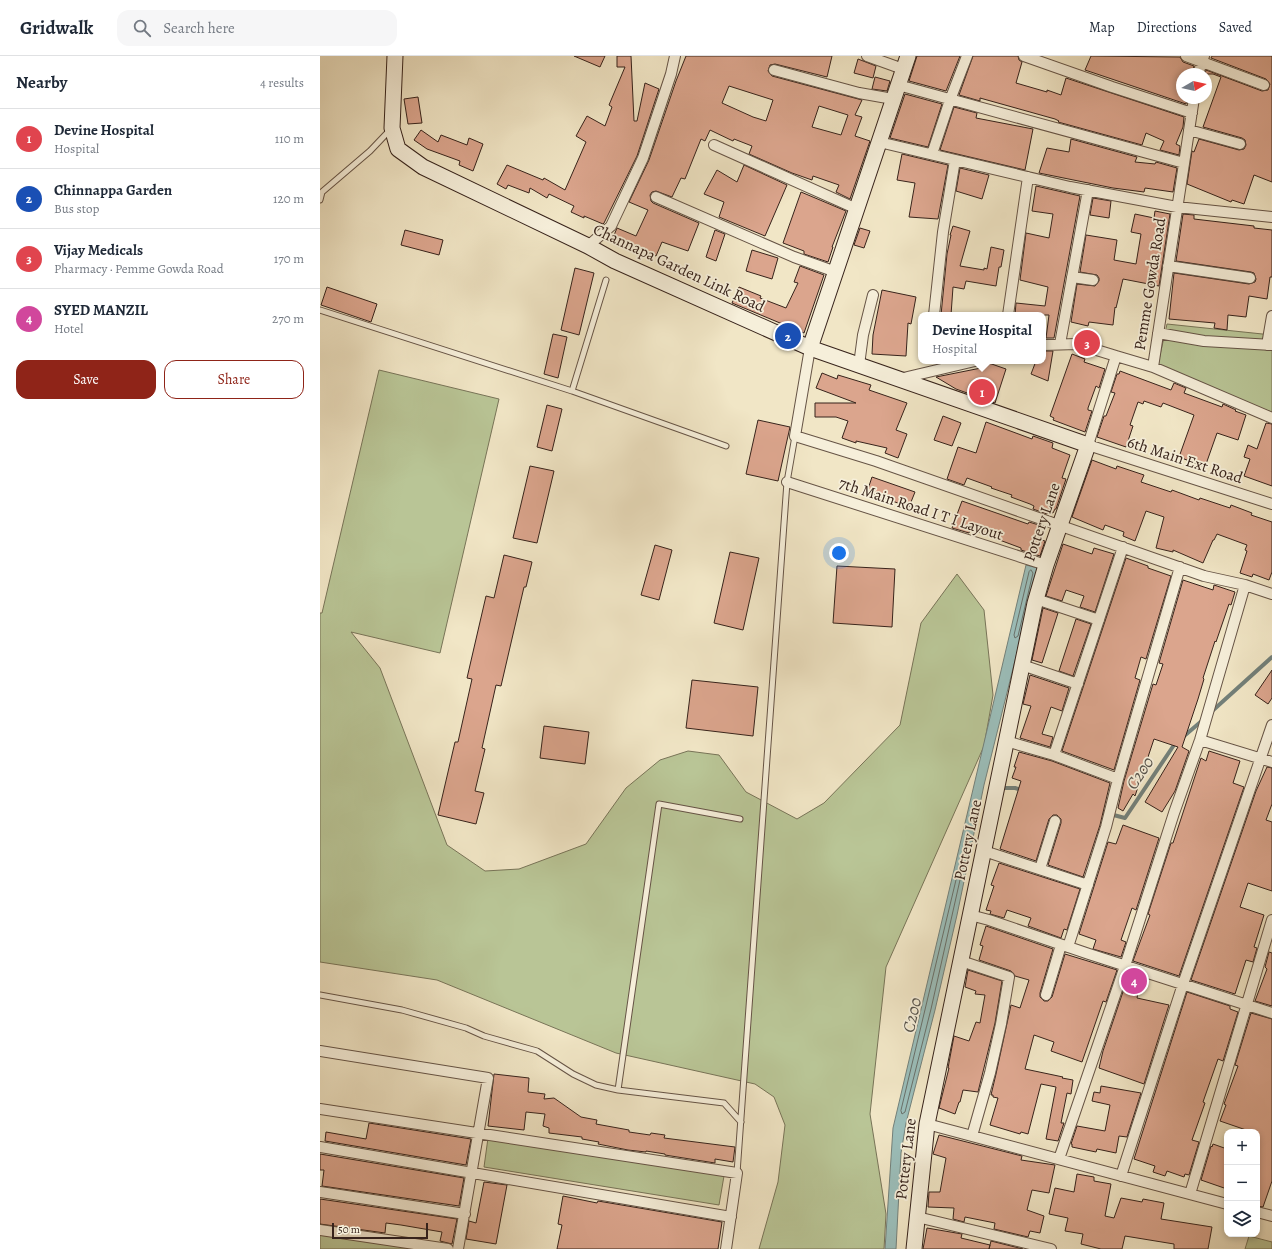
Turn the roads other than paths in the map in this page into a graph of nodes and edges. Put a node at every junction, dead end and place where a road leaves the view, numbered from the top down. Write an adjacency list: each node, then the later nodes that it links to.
1 (395, 56): 15 (street, Channapa Garden Link Road)
2 (675, 56): 30 (street)
3 (866, 56): 8 (street)
4 (967, 56): 12 (street)
5 (1024, 56): 14 (street)
6 (1186, 56): 7 (street)
7 (1203, 59): 10 (street)
8 (906, 63): 11 (street)
9 (774, 70): 11 (street)
10 (1264, 85)
11 (895, 92): 12 (street); 17 (street)
12 (950, 100): 20 (street); 22 (street)
13 (1193, 104): 14 (street, Pemme Gowda Road)
14 (1192, 113): 16 (street, Pemme Gowda Road)
15 (392, 128): 26 (lane); 30 (street, Channapa Garden Link Road)
16 (1189, 130): 18 (street); 22 (street, Pemme Gowda Road)
17 (879, 142): 20 (street); 28 (street)
18 (1240, 144)
19 (714, 145): 28 (street)
20 (932, 154): 21 (street)
21 (955, 160): 23 (street); 39 (street)
22 (1184, 163): 27 (street, Pemme Gowda Road)
23 (1028, 177): 24 (street); 40 (street)
24 (1088, 190): 27 (street); 33 (street)
25 (656, 197): 32 (street)
26 (320, 200)
27 (1177, 207): 29 (street); 31 (street, Pemme Gowda Road)
28 (857, 209): 32 (street)
29 (1272, 218)
30 (588, 246): 46 (street, Channapa Garden Link Road)
31 (1168, 266): 34 (street); 42 (street, Pemme Gowda Road)
32 (836, 272): 46 (street)
33 (1072, 277): 36 (street); 43 (street)
34 (1250, 278)
35 (606, 280): 54 (lane)
36 (1093, 280)
37 (873, 295): 50 (street)
38 (320, 310): 54 (lane)
39 (934, 312)
40 (1008, 312)
41 (1272, 316): 45 (street)
42 (1158, 333): 45 (street); 51 (street, Pemme Gowda Road)
43 (1060, 344): 44 (street); 47 (street)
44 (1046, 345)
45 (1270, 345)
46 (810, 348): 50 (street, Channapa Garden Link Road); 56 (street)
47 (1116, 356): 51 (street, Pemme Gowda Road); 57 (street, Pemme Gowda Road)
48 (929, 364): 52 (street)
49 (962, 364): 52 (street)
50 (858, 365): 53 (street, Channapa Garden Link Road)
51 (1153, 367): 55 (street)
52 (928, 372): 53 (street)
53 (899, 379): 57 (street, Channapa Garden Link Road)
54 (572, 391): 58 (lane)
55 (1272, 418)
56 (795, 436): 59 (lane); 61 (street)
57 (1088, 444): 60 (street, 6th Main Ext Road); 61 (street, Pottery Lane)
58 (726, 446)
59 (787, 482): 63 (street, 7th Main Road I T I Layout); 96 (lane)
60 (1272, 504)
61 (1060, 525): 62 (street); 63 (street, Pottery Lane)
62 (1123, 547): 64 (street); 68 (street)
63 (1046, 565): 67 (street, Pottery Lane)
64 (1180, 568): 65 (street); 77 (street)
65 (1245, 585): 66 (street); 72 (street)
66 (1272, 594)
67 (1036, 599): 68 (street); 69 (street, Pottery Lane)
68 (1099, 620): 70 (street)
69 (1022, 665): 70 (street); 73 (street, Pottery Lane)
70 (1078, 684): 74 (street)
71 (1272, 725): 75 (street)
72 (1200, 740): 75 (street); 87 (street)
73 (1006, 741): 74 (street); 80 (street, Pottery Lane)
74 (1054, 755): 77 (street)
75 (1261, 758): 76 (street); 88 (street)
76 (1272, 762)
77 (1118, 779): 82 (street)
78 (740, 820): 94 (lane)
79 (1055, 821): 81 (street)
80 (984, 851): 81 (street); 83 (street, Pottery Lane)
81 (1040, 869): 82 (street)
82 (1088, 885): 85 (street)
83 (970, 916): 85 (street); 86 (street, Pottery Lane)
84 (1272, 920): 91 (street)
85 (1065, 946): 87 (street); 89 (street)
86 (961, 961): 97 (street, Pottery Lane); 99 (street)
87 (1125, 966): 88 (street); 101 (street)
88 (1182, 984): 91 (street); 104 (street)
89 (1046, 994)
90 (320, 995): 94 (lane)
91 (1246, 1005): 92 (street); 106 (street)
92 (1272, 1013)
93 (320, 1051): 98 (street)
94 (618, 1090): 96 (lane)
95 (320, 1109): 98 (street)
96 (740, 1122): 103 (lane)
97 (927, 1124): 99 (street); 112 (street, Pottery Lane)
98 (478, 1134): 102 (street); 103 (street)
99 (972, 1136): 101 (street)
100 (320, 1147): 102 (street)
101 (1060, 1160): 104 (street)
102 (472, 1173): 109 (street); 111 (street)
103 (737, 1173): 111 (street)
104 (1122, 1176): 106 (street)
105 (320, 1192): 109 (street)
106 (1190, 1194): 107 (street)
107 (1224, 1203)
108 (1260, 1213): 110 (street)
109 (465, 1214): 115 (street)
110 (1272, 1216)
111 (731, 1217): 116 (street)
112 (917, 1217): 117 (street, Pottery Lane); 118 (street)
113 (320, 1230): 114 (street)
114 (448, 1249)
115 (458, 1249)
116 (726, 1249)
117 (914, 1249)
118 (1051, 1249)

